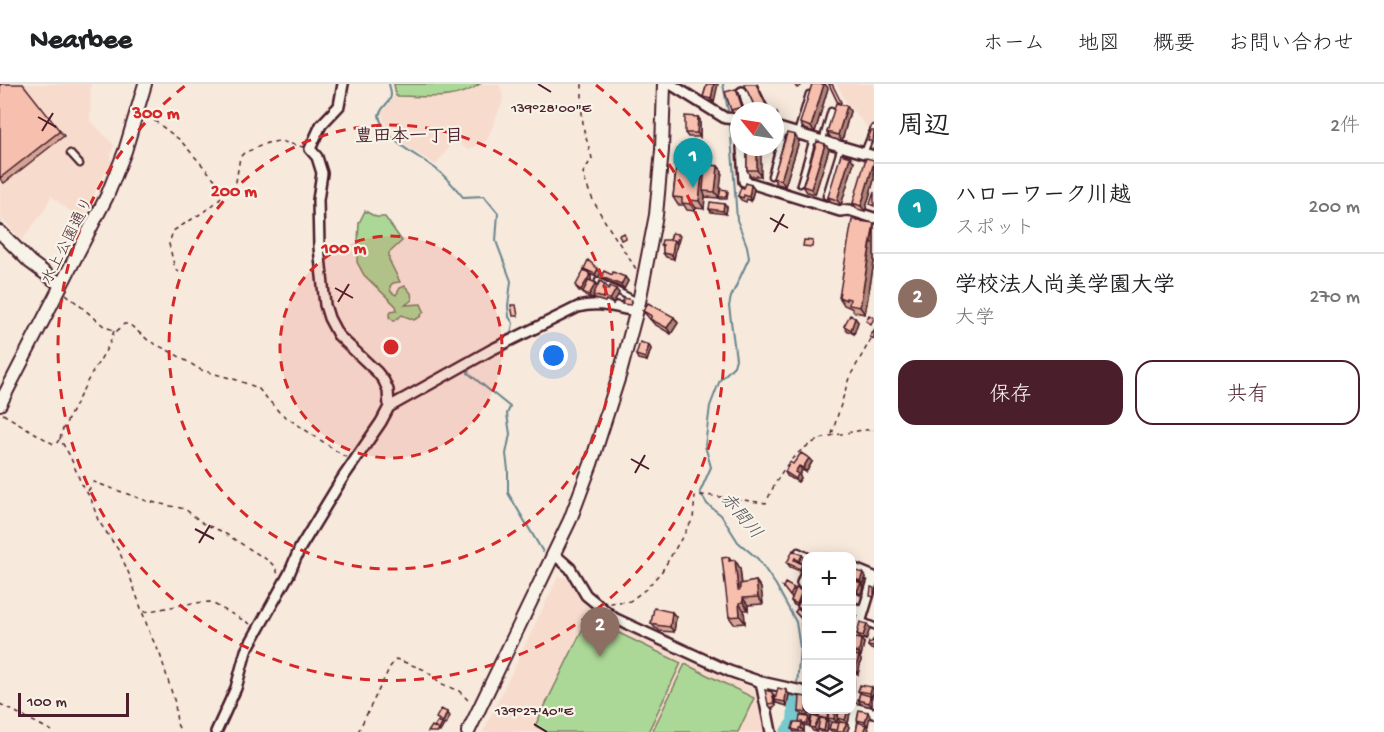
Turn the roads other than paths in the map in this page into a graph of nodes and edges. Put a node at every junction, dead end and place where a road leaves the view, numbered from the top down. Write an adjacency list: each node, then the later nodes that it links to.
1 (145, 84): 25 (street, 水上公園通り)
2 (343, 84): 28 (street)
3 (665, 84): 8 (street); 26 (street)
4 (742, 92): 6 (street)
5 (809, 94): 11 (lane)
6 (747, 102)
7 (831, 111): 12 (lane)
8 (730, 118)
9 (874, 128): 17 (lane)
10 (784, 130): 11 (street)
11 (797, 134): 12 (street)
12 (818, 140): 13 (street); 20 (lane)
13 (841, 146): 17 (street); 21 (lane)
14 (70, 153): 18 (lane)
15 (743, 156): 22 (street)
16 (775, 156): 19 (lane)
17 (868, 157)
18 (80, 164)
19 (771, 176)
20 (800, 184)
21 (826, 196)
22 (874, 218)
23 (0, 232): 25 (street)
24 (598, 281): 26 (lane)
25 (61, 285): 27 (street, 水上公園通り)
26 (638, 307): 28 (street); 31 (street)
27 (0, 404)
28 (389, 407): 43 (street)
29 (798, 551): 30 (lane)
30 (802, 553)
31 (554, 554): 38 (street); 44 (street)
32 (856, 570): 33 (street)
33 (874, 577): 35 (street)
34 (856, 611): 35 (street)
35 (862, 616): 36 (lane); 37 (street)
36 (874, 626)
37 (856, 631)
38 (761, 682): 39 (street); 45 (street)
39 (802, 691)
40 (856, 709): 41 (street)
41 (874, 713)
42 (852, 714): 46 (street)
43 (216, 732)
44 (468, 732)
45 (771, 732)
46 (851, 732)

